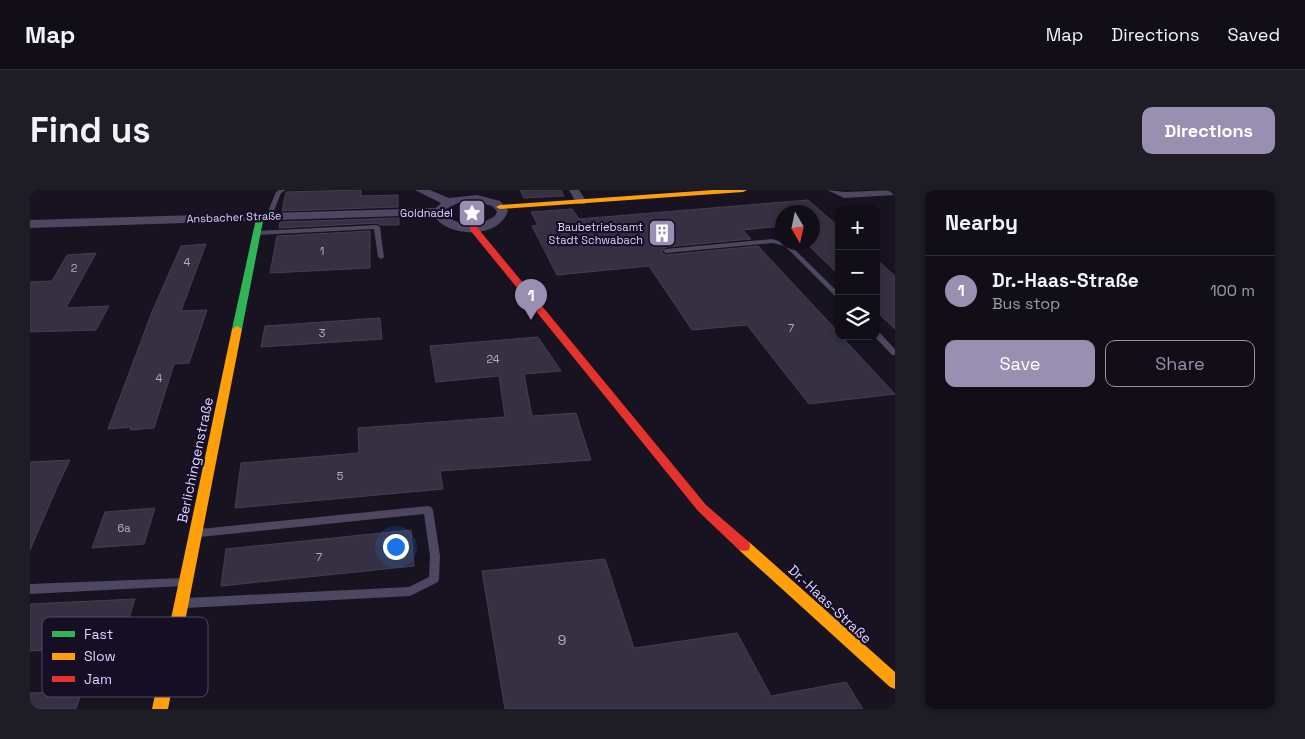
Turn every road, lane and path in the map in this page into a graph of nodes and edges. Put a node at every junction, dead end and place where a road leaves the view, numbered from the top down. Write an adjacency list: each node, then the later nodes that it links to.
1 (283, 190): 11 (lane)
2 (420, 190): 7 (street)
3 (574, 190): 8 (street)
4 (742, 190): 8 (street)
5 (832, 190): 6 (street)
6 (895, 192)
7 (449, 202): 9 (street); 10 (street)
8 (582, 202): 9 (street)
9 (500, 207): 13 (street)
10 (439, 211): 11 (street, Ansbacher Straße); 13 (street)
11 (265, 216): 12 (street, Ansbacher Straße); 14 (street, Berlichingenstraße)
12 (30, 224)
13 (473, 228): 25 (street, Dr.-Haas-Straße)
14 (257, 232): 16 (lane); 20 (street, Berlichingenstraße)
15 (666, 251): 17 (lane)
16 (381, 257)
17 (837, 295)
18 (880, 338): 19 (lane)
19 (895, 353)
20 (195, 534): 21 (street, Berlichingenstraße); 23 (lane)
21 (186, 582): 22 (lane); 23 (street, Berlichingenstraße)
22 (30, 589)
23 (181, 604): 24 (street, Berlichingenstraße)
24 (178, 617)
25 (890, 673)

